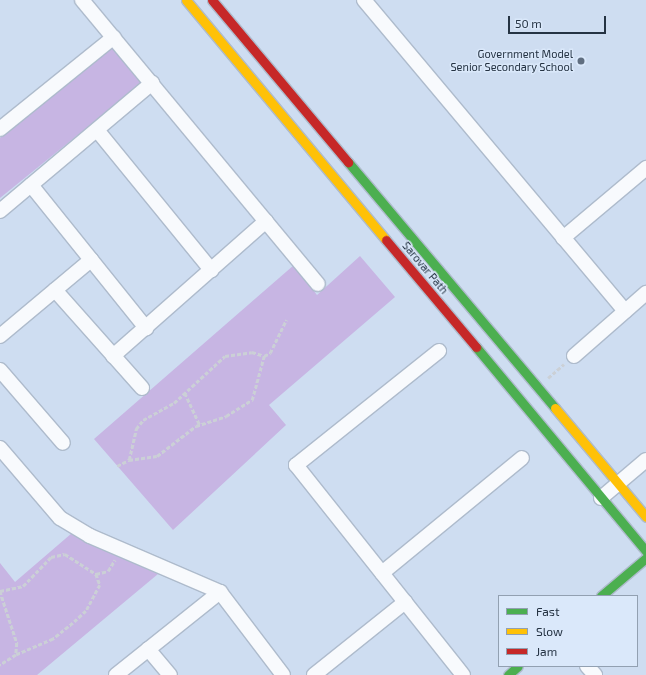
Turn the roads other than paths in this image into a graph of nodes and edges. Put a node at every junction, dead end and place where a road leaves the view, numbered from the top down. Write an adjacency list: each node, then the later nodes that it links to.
1 (82, 0): 5 (street)
2 (186, 0): 32 (main road, Sarovar Path)
3 (212, 0): 31 (main road, Sarovar Path)
4 (364, 0): 13 (street)
5 (114, 37): 6 (street); 7 (street)
6 (152, 83): 8 (street); 12 (street)
7 (0, 128)
8 (97, 130): 10 (street); 15 (street)
9 (646, 168): 13 (street)
10 (31, 185): 11 (street); 14 (street)
11 (0, 211)
12 (266, 221): 15 (street); 16 (street)
13 (562, 238): 19 (street)
14 (91, 260): 17 (street); 20 (street)
15 (211, 270): 20 (street)
16 (318, 284)
17 (55, 290): 21 (street); 23 (street)
18 (646, 294): 19 (street)
19 (625, 311): 24 (street)
20 (146, 328): 23 (street)
21 (0, 336)
22 (439, 351): 36 (street)
23 (113, 356): 26 (street)
24 (574, 356)
25 (0, 370): 27 (street)
26 (142, 388)
27 (63, 443)
28 (0, 448): 37 (street)
29 (522, 458): 36 (street)
30 (646, 460): 31 (street)
31 (618, 484): 32 (street); 33 (main road, Sarovar Path)
32 (601, 498): 34 (main road, Sarovar Path)
33 (646, 517)
34 (646, 552)
35 (646, 558): 38 (main road)
36 (382, 573): 39 (street)
37 (220, 592): 40 (street); 45 (street)
38 (602, 595)
39 (405, 602): 46 (street); 47 (street)
40 (148, 649): 43 (street); 44 (street)
41 (517, 667): 48 (main road)
42 (588, 667): 49 (street)
43 (116, 675)
44 (170, 675)
45 (283, 675)
46 (314, 675)
47 (463, 675)
48 (508, 675)
49 (595, 675)

